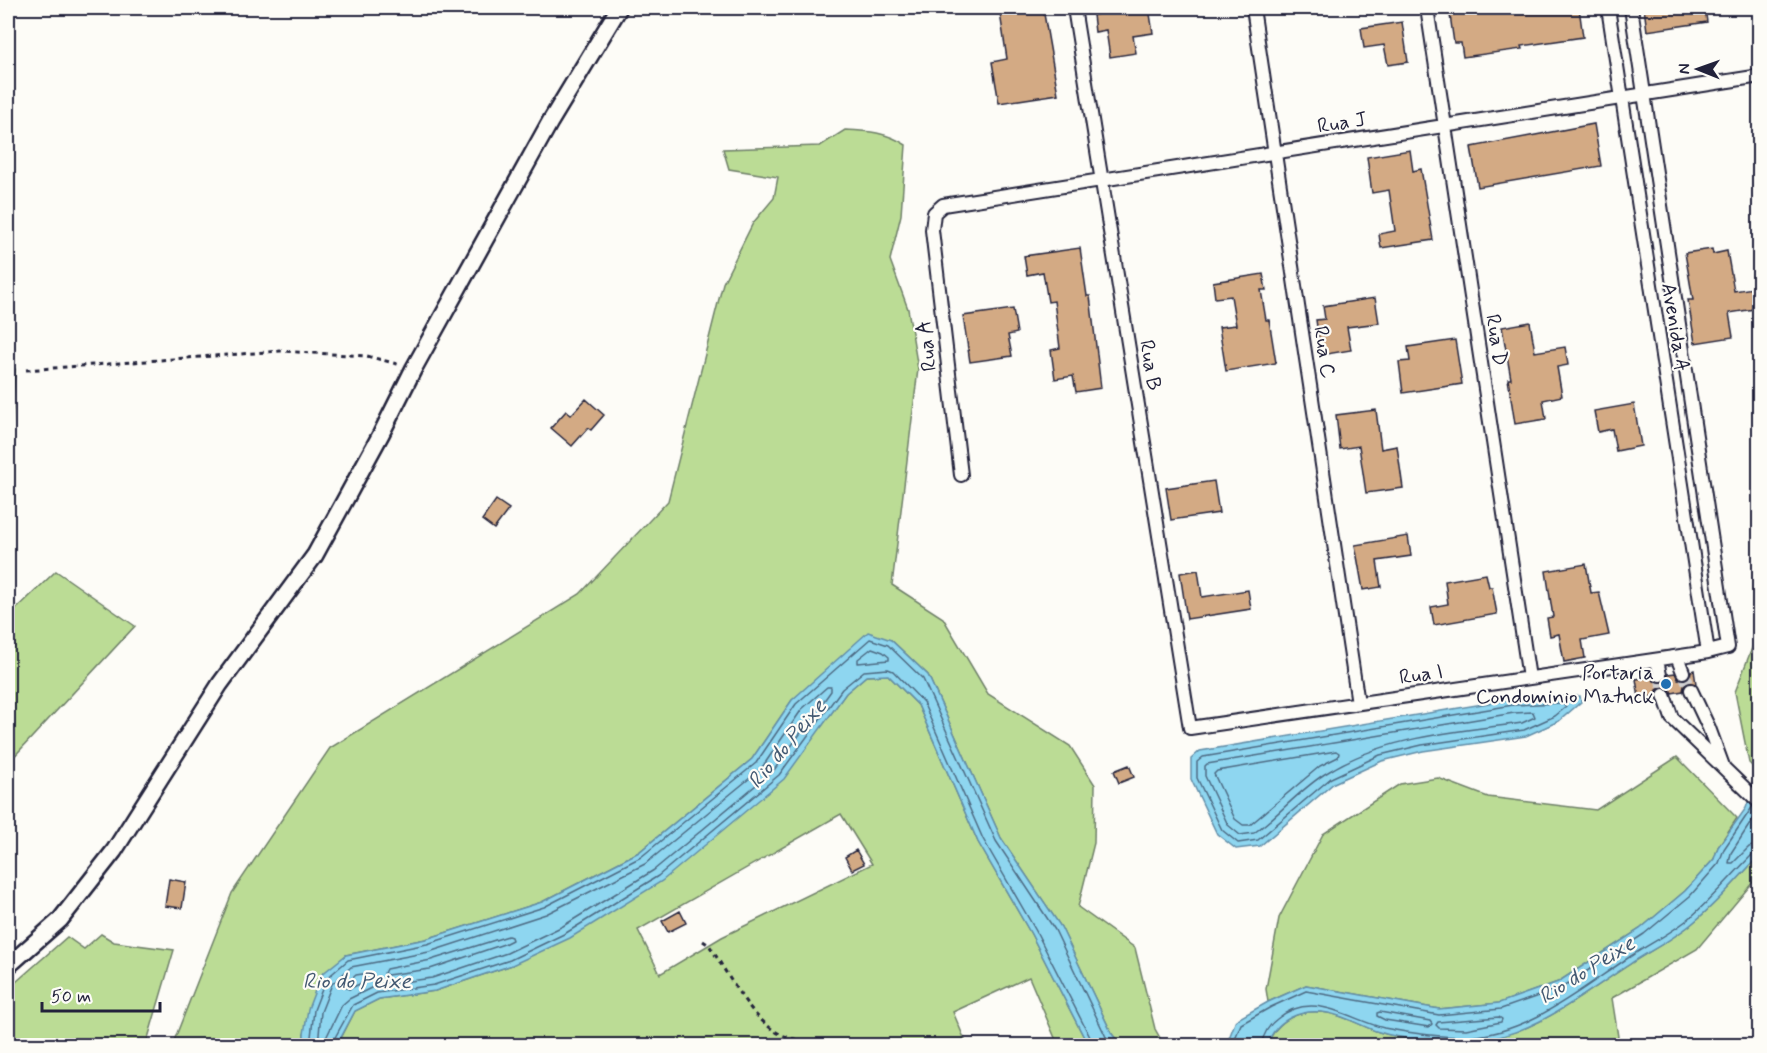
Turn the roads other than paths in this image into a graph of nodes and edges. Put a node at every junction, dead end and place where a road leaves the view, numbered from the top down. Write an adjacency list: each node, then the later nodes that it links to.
1 (619, 8): 30 (street)
2 (1074, 8): 12 (street, Rua B)
3 (1253, 8): 11 (street, Rua C)
4 (1427, 8): 10 (street, Rua D)
5 (1608, 8): 9 (street, Avenida A)
6 (1631, 8): 8 (street, Avenida A)
7 (1760, 76): 8 (street, Rua J)
8 (1645, 94): 9 (street, Rua J); 14 (street, Avenida A)
9 (1622, 98): 10 (street, Rua J); 15 (street, Avenida A)
10 (1445, 126): 11 (street, Rua J); 23 (street, Rua D)
11 (1275, 152): 12 (street, Rua J); 26 (street, Rua C)
12 (1101, 180): 13 (street, Rua J); 27 (street, Rua B)
13 (934, 213): 16 (street, Rua A)
14 (1693, 417): 15 (street); 17 (street, Avenida A)
15 (1671, 420): 18 (street, Avenida A)
16 (961, 475)
17 (1728, 648): 18 (street, Rua I)
18 (1708, 652): 19 (street, Rua I)
19 (1677, 657): 20 (street, Rua I); 21 (street)
20 (1657, 660): 22 (street); 23 (street, Rua I)
21 (1683, 672)
22 (1660, 675)
23 (1529, 678): 26 (street, Rua I)
24 (1690, 690): 28 (street)
25 (1664, 695): 28 (street)
26 (1358, 703): 27 (street, Rua I)
27 (1190, 728)
28 (1728, 771): 29 (street)
29 (1760, 803)
30 (8, 966)

